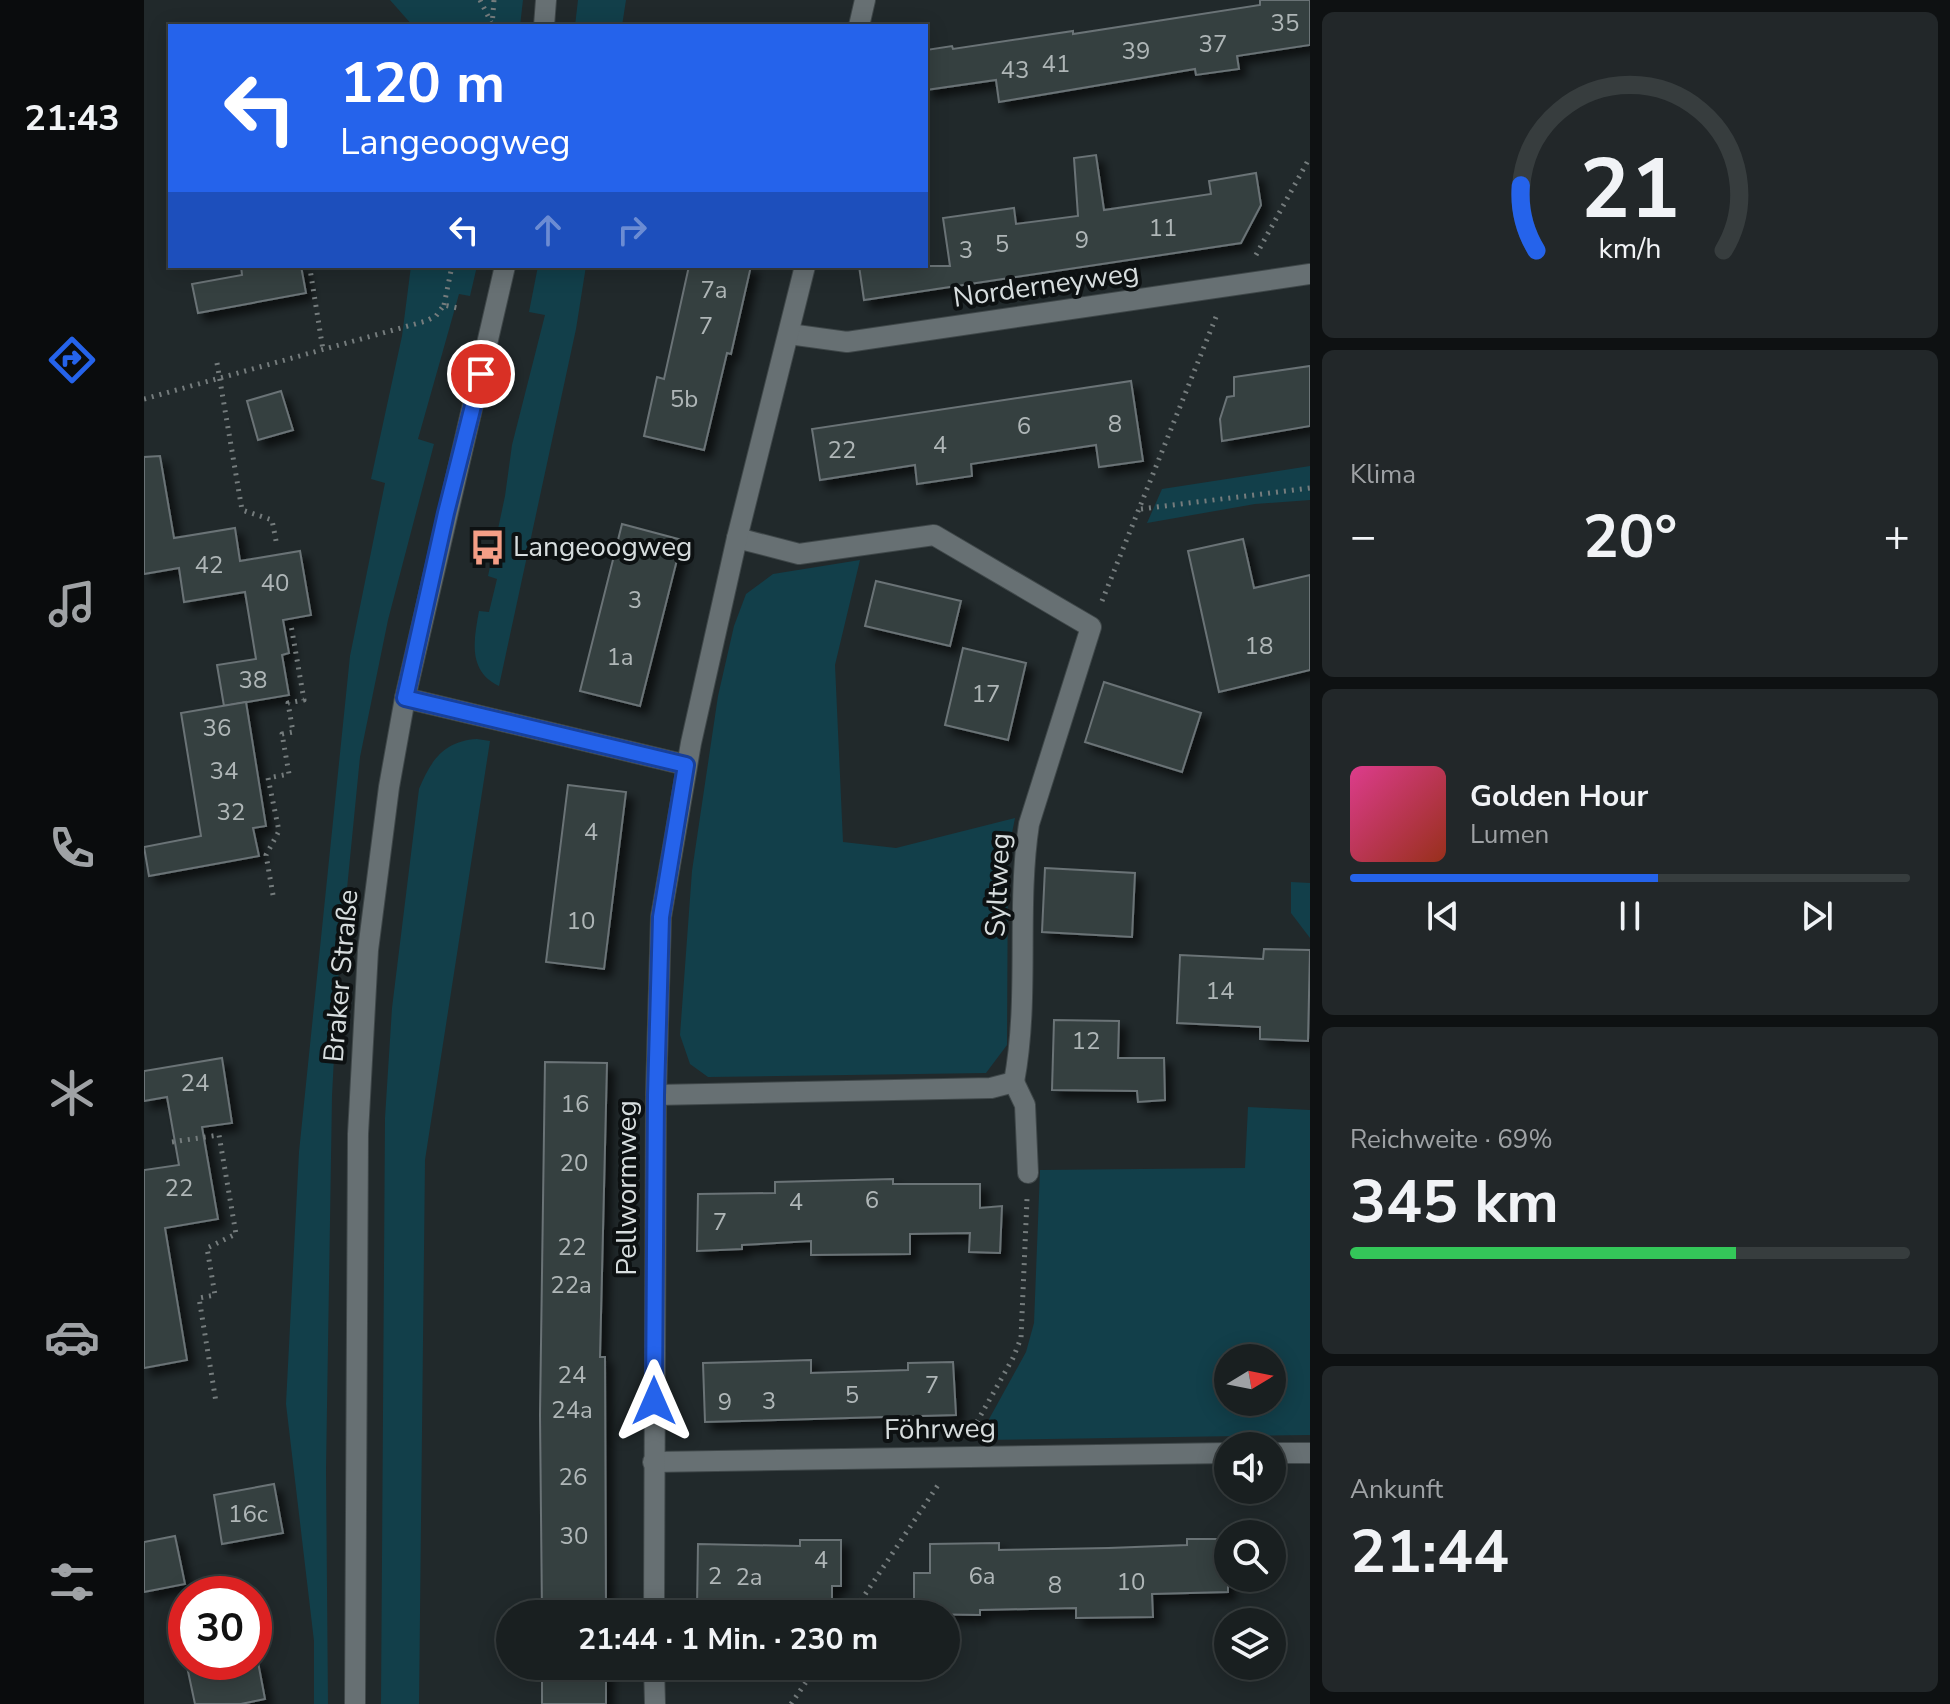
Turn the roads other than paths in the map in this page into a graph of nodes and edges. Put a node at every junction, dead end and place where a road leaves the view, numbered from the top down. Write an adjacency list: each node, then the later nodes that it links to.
1 (546, 0): 3 (street)
2 (865, 0): 4 (street)
3 (544, 24)
4 (859, 24)
5 (505, 268): 10 (street, Braker Straße)
6 (805, 268): 8 (street)
7 (1310, 274): 8 (street, Norderneyweg)
8 (789, 334): 9 (street)
9 (737, 538): 11 (street); 12 (street, Syltweg)
10 (405, 698): 11 (street); 21 (street, Braker Straße)
11 (686, 765): 13 (street, Pellwormweg)
12 (1014, 1082): 13 (street); 14 (street)
13 (656, 1095): 18 (street, Pellwormweg)
14 (1028, 1173)
15 (1214, 1453): 18 (street, Föhrweg)
16 (1286, 1453): 17 (street)
17 (1310, 1453)
18 (653, 1462): 19 (street, Pellwormweg)
19 (654, 1600)
20 (654, 1680): 22 (street)
21 (355, 1704)
22 (655, 1704)

